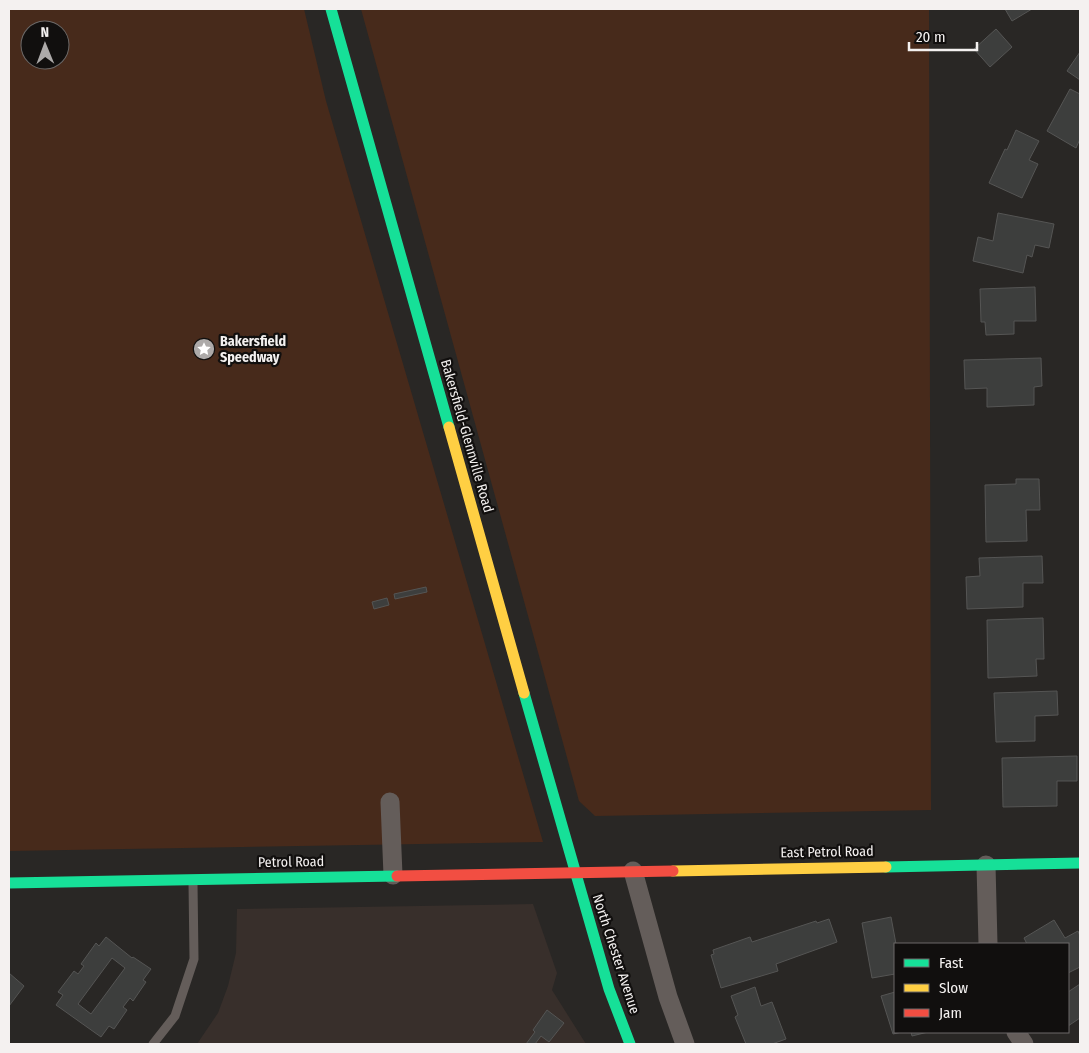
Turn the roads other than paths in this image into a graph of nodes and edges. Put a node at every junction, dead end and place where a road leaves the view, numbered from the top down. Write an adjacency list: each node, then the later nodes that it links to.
1 (331, 9): 6 (street, Bakersfield-Glennville Road)
2 (390, 802): 7 (street)
3 (1080, 863): 4 (street, East Petrol Road)
4 (986, 865): 5 (street, East Petrol Road); 10 (street)
5 (633, 871): 6 (street, East Petrol Road); 14 (street)
6 (574, 872): 7 (street, Petrol Road); 13 (street, North Chester Avenue)
7 (392, 875): 8 (street, Petrol Road)
8 (193, 879): 9 (street, Petrol Road); 12 (lane)
9 (9, 883)
10 (988, 943)
11 (1017, 1033): 15 (street)
12 (153, 1044)
13 (630, 1044)
14 (685, 1044)
15 (1024, 1044)

